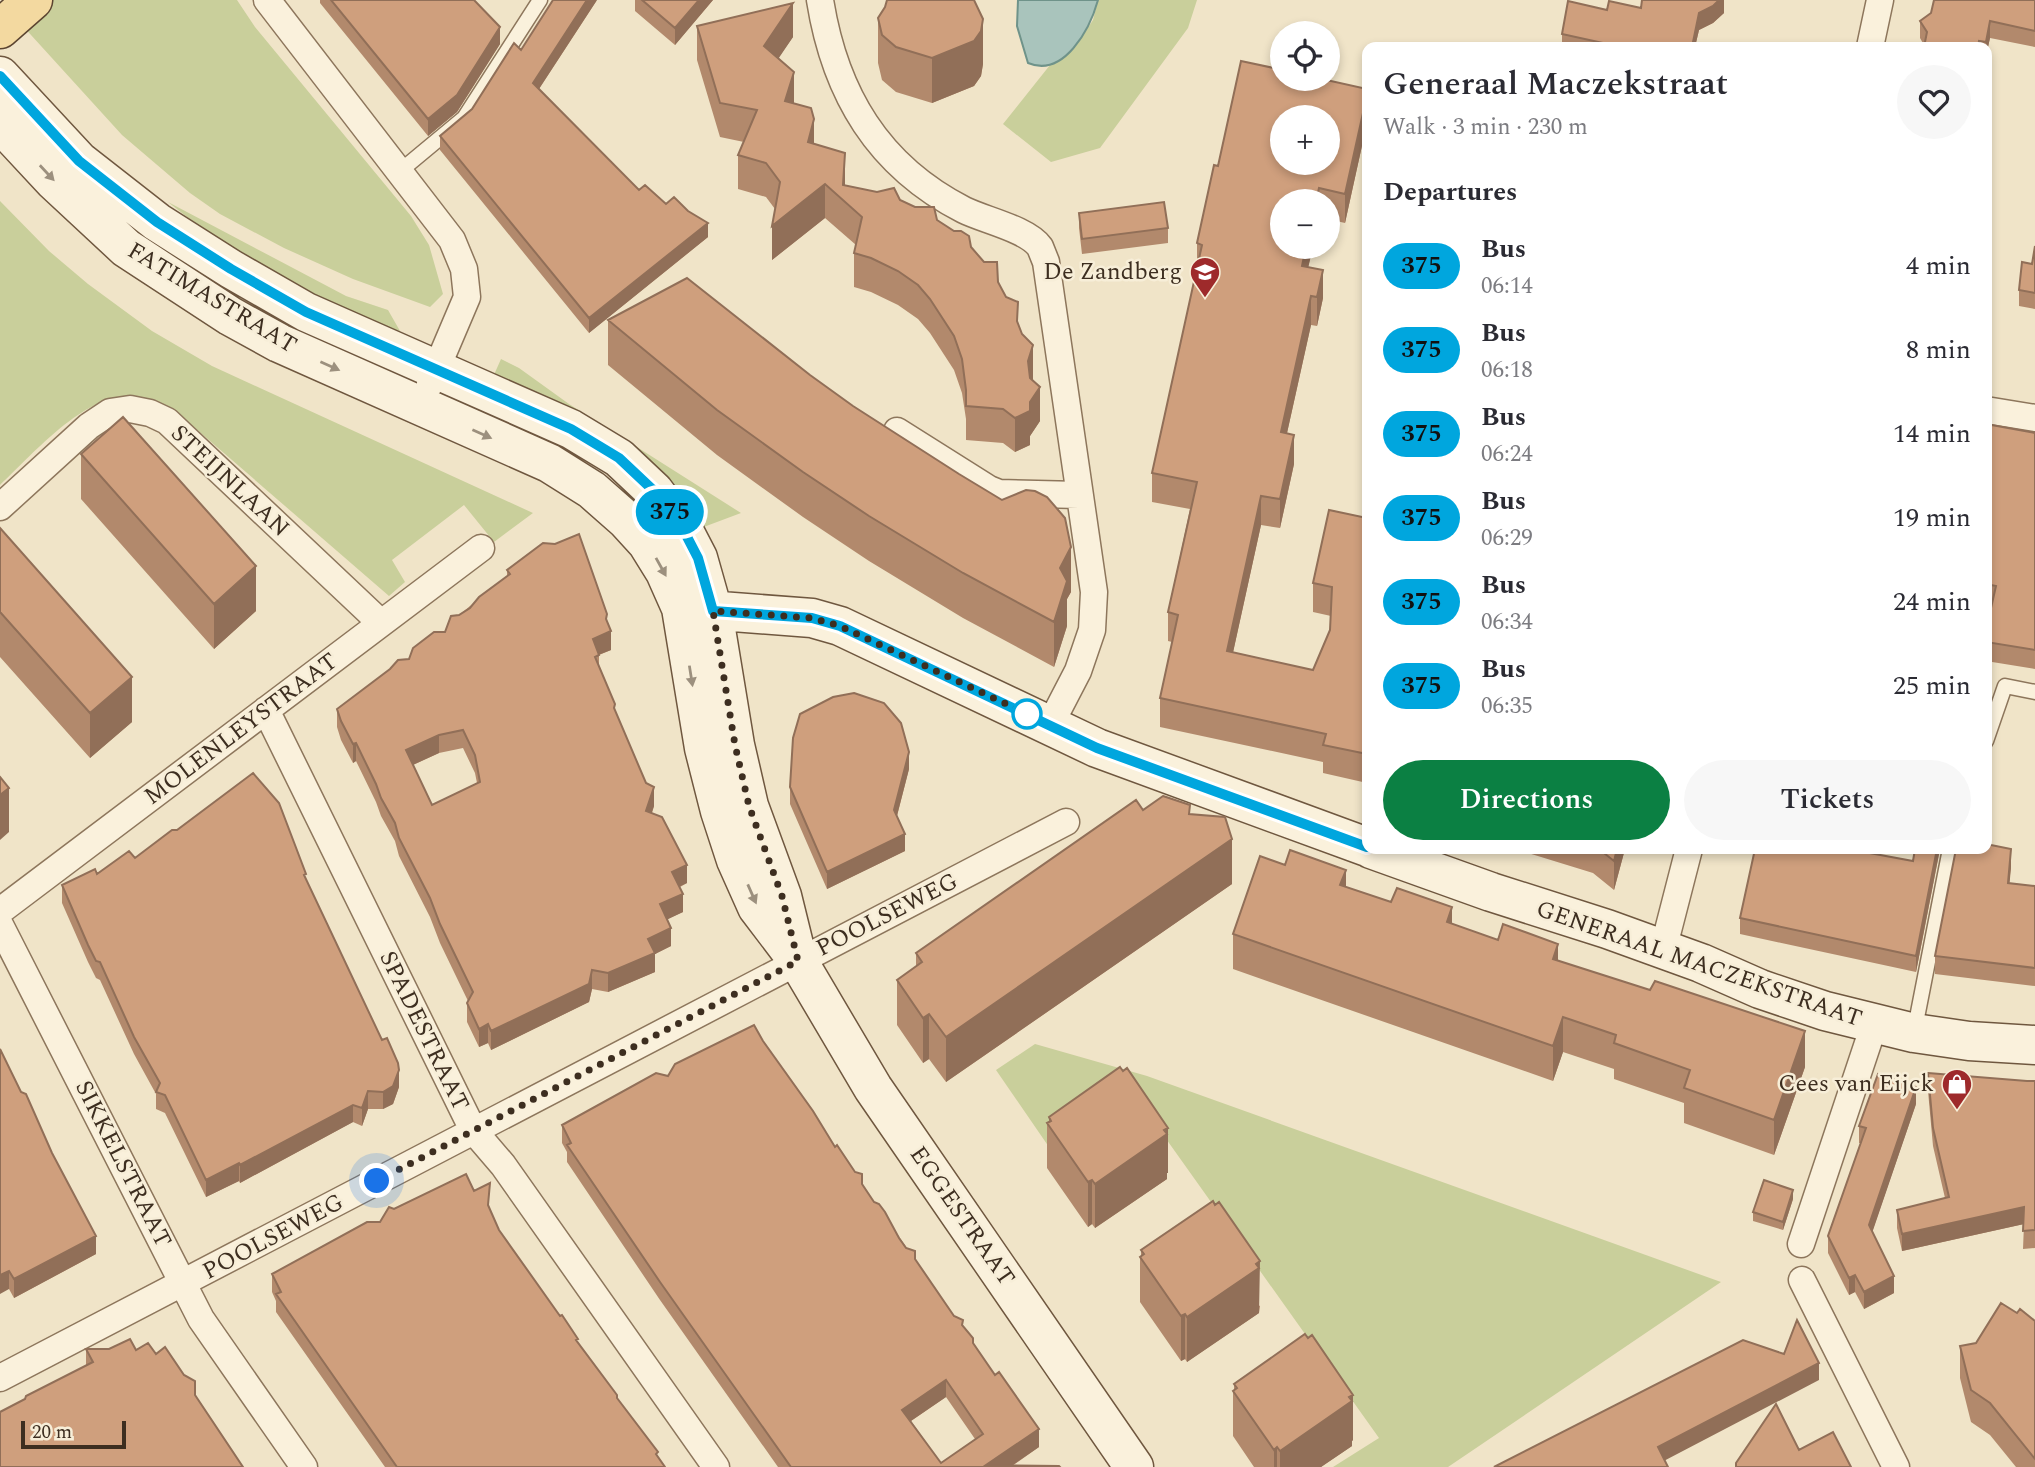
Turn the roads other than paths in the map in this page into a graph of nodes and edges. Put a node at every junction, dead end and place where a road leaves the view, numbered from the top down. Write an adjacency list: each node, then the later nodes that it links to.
1 (267, 0): 8 (street)
2 (540, 0): 8 (lane)
3 (820, 0): 14 (street)
4 (1880, 0): 5 (street)
5 (1871, 42)
6 (0, 76): 9 (street, FATIMASTRAAT)
7 (0, 123): 10 (street, FATIMASTRAAT, one-way to 10)
8 (399, 172): 9 (street)
9 (435, 371): 10 (street); 17 (street)
10 (420, 406): 17 (street, one-way to 17)
11 (1992, 411): 12 (street)
12 (2035, 418)
13 (897, 431): 14 (street)
14 (1079, 495): 22 (street)
15 (0, 507): 18 (street, STEIJNLAAN)
16 (481, 548): 18 (street, MOLENLEYSTRAAT)
17 (697, 610): 22 (street, GENERAAL MACZEKSTRAAT); 31 (street, EGGESTRAAT)
18 (381, 623): 20 (street, MOLENLEYSTRAAT)
19 (2035, 692): 21 (lane)
20 (266, 710): 28 (street, MOLENLEYSTRAAT); 35 (street, SPADESTRAAT)
21 (1992, 724)
22 (1050, 725): 24 (street, GENERAAL MACZEKSTRAAT)
23 (1066, 822): 31 (street, POOLSEWEG)
24 (1362, 845)
25 (1386, 854): 30 (street, GENERAAL MACZEKSTRAAT)
26 (1688, 854): 30 (street)
27 (1949, 854): 33 (lane)
28 (0, 911)
29 (0, 925): 38 (street, SIKKELSTRAAT)
30 (1663, 950): 32 (street, GENERAAL MACZEKSTRAAT)
31 (798, 961): 35 (street, POOLSEWEG); 42 (street, EGGESTRAAT)
32 (1874, 1025): 33 (street, GENERAAL MACZEKSTRAAT); 36 (street)
33 (1914, 1033): 34 (street, GENERAAL MACZEKSTRAAT)
34 (2035, 1045)
35 (473, 1130): 38 (street, POOLSEWEG); 41 (street, SPADESTRAAT)
36 (1801, 1244)
37 (1802, 1280): 43 (street)
38 (184, 1284): 39 (street, POOLSEWEG); 40 (street, SIKKELSTRAAT)
39 (0, 1378)
40 (304, 1467)
41 (716, 1467)
42 (1134, 1467)
43 (1896, 1467)

